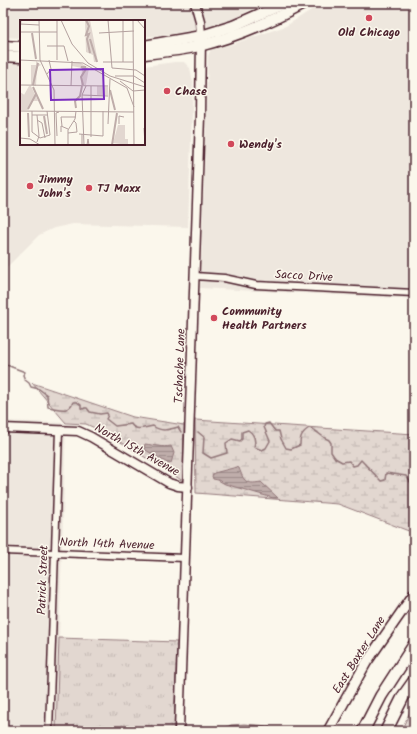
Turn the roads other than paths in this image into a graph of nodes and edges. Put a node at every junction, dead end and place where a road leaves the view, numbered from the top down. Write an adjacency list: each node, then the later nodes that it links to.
1 (195, 3): 4 (street, Tschache Lane)
2 (285, 3): 4 (main road)
3 (306, 3): 4 (main road)
4 (201, 41): 6 (main road); 8 (main road); 11 (street, Tschache Lane)
5 (3, 46): 7 (main road)
6 (145, 46)
7 (20, 47)
8 (145, 54)
9 (3, 56): 10 (main road)
10 (20, 56)
11 (195, 276): 12 (street, Sacco Drive); 15 (street, Tschache Lane)
12 (414, 292)
13 (3, 428): 14 (street, North 15th Avenue)
14 (59, 430): 15 (street, North 15th Avenue); 17 (street, Patrick Street)
15 (188, 487): 18 (street, Tschache Lane)
16 (3, 551): 17 (street, North 14th Avenue)
17 (55, 553): 18 (street, North 14th Avenue); 22 (street, Patrick Street)
18 (186, 558): 23 (street, Tschache Lane)
19 (414, 594): 24 (main road, East Baxter Lane)
20 (414, 645): 25 (highway)
21 (414, 681): 26 (highway)
22 (48, 731)
23 (179, 731)
24 (328, 731)
25 (363, 731)
26 (386, 731)

